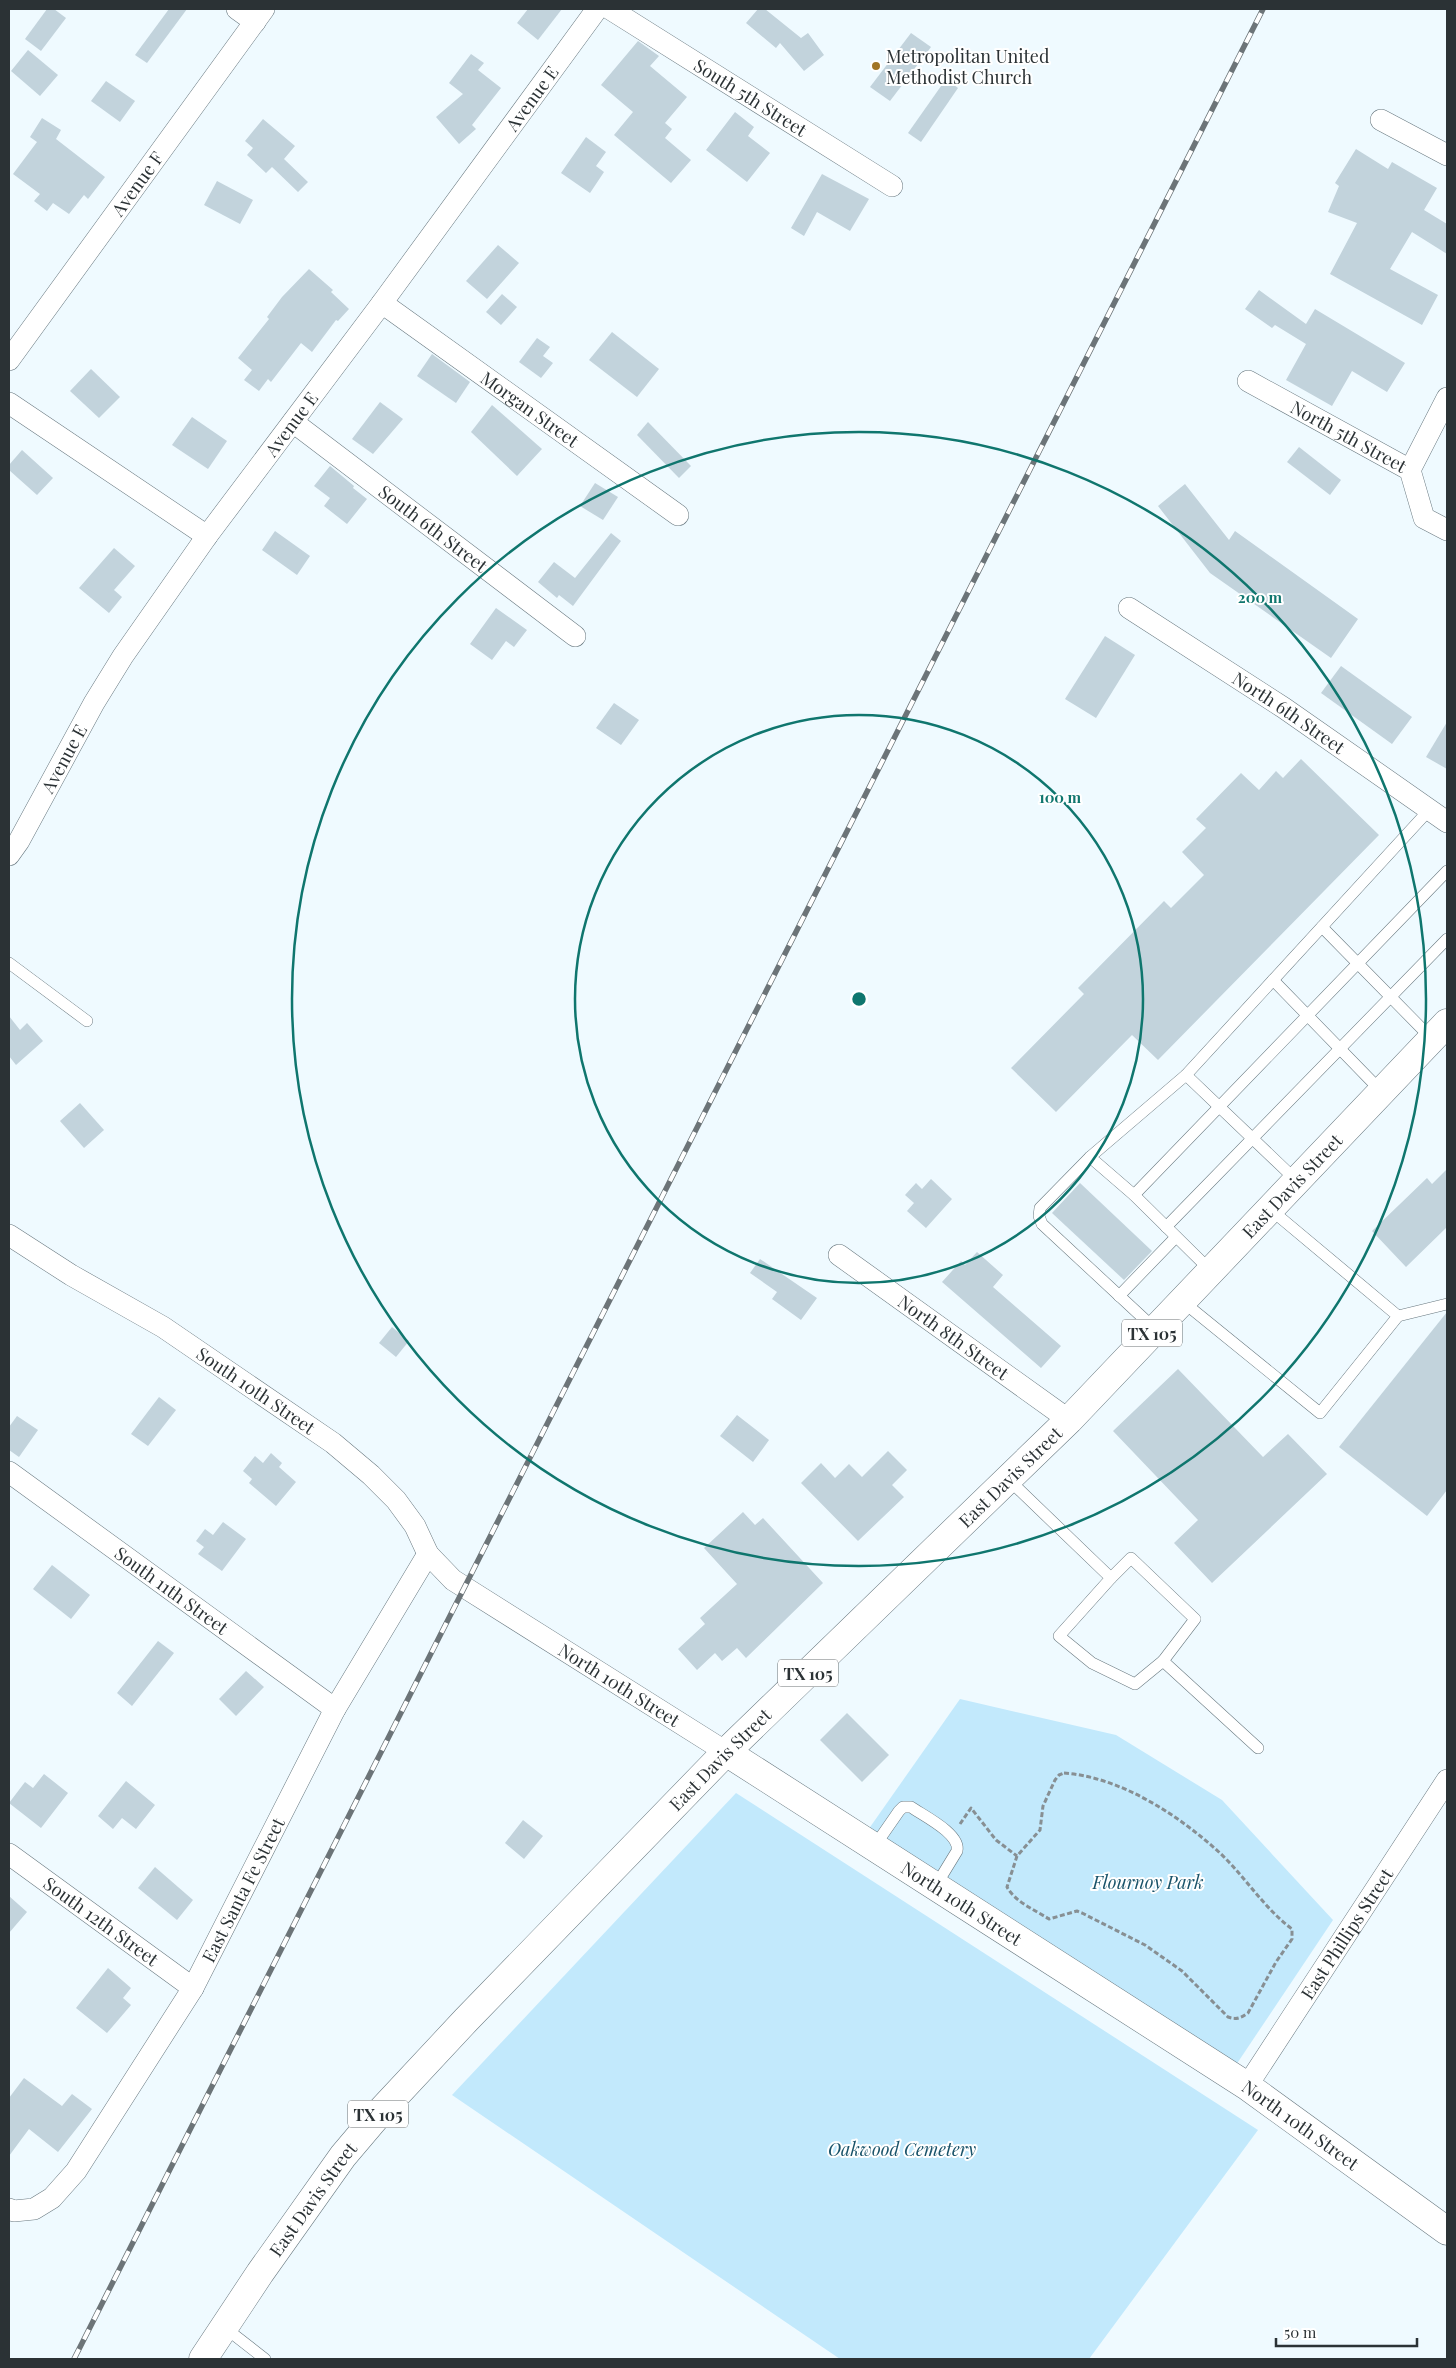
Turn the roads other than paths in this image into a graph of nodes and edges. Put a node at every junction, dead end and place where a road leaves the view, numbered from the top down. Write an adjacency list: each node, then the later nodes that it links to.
1 (237, 9): 4 (street)
2 (597, 9): 8 (street, Avenue E)
3 (610, 9): 7 (street, South 5th Street)
4 (260, 15): 9 (street, Avenue F)
5 (1381, 120): 6 (street)
6 (1447, 155)
7 (892, 186)
8 (382, 303): 13 (street, Avenue E); 15 (street, Morgan Street)
9 (9, 360)
10 (1248, 381): 14 (street, North 5th Street)
11 (1447, 398): 14 (street)
12 (9, 403): 17 (street)
13 (293, 422): 17 (street, Avenue E); 19 (street, South 6th Street)
14 (1410, 470): 16 (street, North 5th Street)
15 (678, 515)
16 (1447, 530)
17 (208, 536): 22 (street, Avenue E)
18 (1129, 608): 20 (street, North 6th Street)
19 (575, 636)
20 (1430, 809): 21 (street, North 6th Street); 24 (lane)
21 (1447, 822)
22 (9, 855)
23 (1447, 871): 27 (lane)
24 (1322, 928): 27 (lane); 28 (lane)
25 (1447, 939): 29 (lane)
26 (9, 963): 31 (lane)
27 (1358, 964): 29 (lane); 30 (lane)
28 (1273, 980): 30 (lane); 34 (lane)
29 (1391, 997): 32 (lane); 33 (lane)
30 (1307, 1016): 33 (lane); 36 (lane)
31 (87, 1022)
32 (1440, 1031): 35 (main road, East Davis Street / TX 105)
33 (1340, 1049): 35 (lane); 37 (lane)
34 (1186, 1075): 36 (lane); 38 (lane)
35 (1382, 1092): 39 (main road, East Davis Street / TX 105)
36 (1220, 1106): 37 (lane); 40 (lane)
37 (1253, 1138): 39 (lane); 42 (lane)
38 (1090, 1156): 40 (lane); 47 (lane)
39 (1297, 1180): 41 (main road, East Davis Street / TX 105)
40 (1134, 1195): 42 (lane)
41 (1270, 1209): 46 (main road, East Davis Street / TX 105); 50 (lane)
42 (1166, 1227): 44 (lane)
43 (9, 1236): 55 (street, South 10th Street)
44 (1176, 1237): 46 (lane); 47 (lane)
45 (839, 1255): 52 (street, North 8th Street)
46 (1211, 1271): 48 (main road, East Davis Street / TX 105)
47 (1119, 1296): 51 (lane)
48 (1182, 1301): 50 (lane); 51 (main road, East Davis Street / TX 105)
49 (1447, 1304): 50 (lane)
50 (1398, 1316)
51 (1155, 1329): 52 (main road, East Davis Street / TX 105)
52 (1069, 1420): 54 (main road, East Davis Street / TX 105)
53 (9, 1472): 59 (street, South 11th Street)
54 (1008, 1479): 56 (lane); 61 (main road, East Davis Street / TX 105)
55 (428, 1554): 57 (street, South 10th Street); 59 (street, East Santa Fe Street)
56 (1111, 1578): 58 (lane); 58 (lane)
57 (466, 1589): 61 (street, North 10th Street)
58 (1163, 1660): 60 (lane)
59 (335, 1709): 66 (street, East Santa Fe Street)
60 (1258, 1748)
61 (726, 1752): 63 (main road, North 10th Street); 70 (main road, East Davis Street / TX 105)
62 (1447, 1780): 67 (street, East Phillips Street)
63 (874, 1847): 65 (main road, North 10th Street); 65 (lane)
64 (9, 1854): 66 (street, South 12th Street)
65 (935, 1886): 67 (main road, North 10th Street)
66 (193, 1988): 68 (street, East Santa Fe Street)
67 (1247, 2086): 69 (main road, North 10th Street)
68 (9, 2209)
69 (1447, 2231)
70 (224, 2328): 71 (main road, East Davis Street / TX 105); 72 (lane)
71 (203, 2359)
72 (265, 2359)

